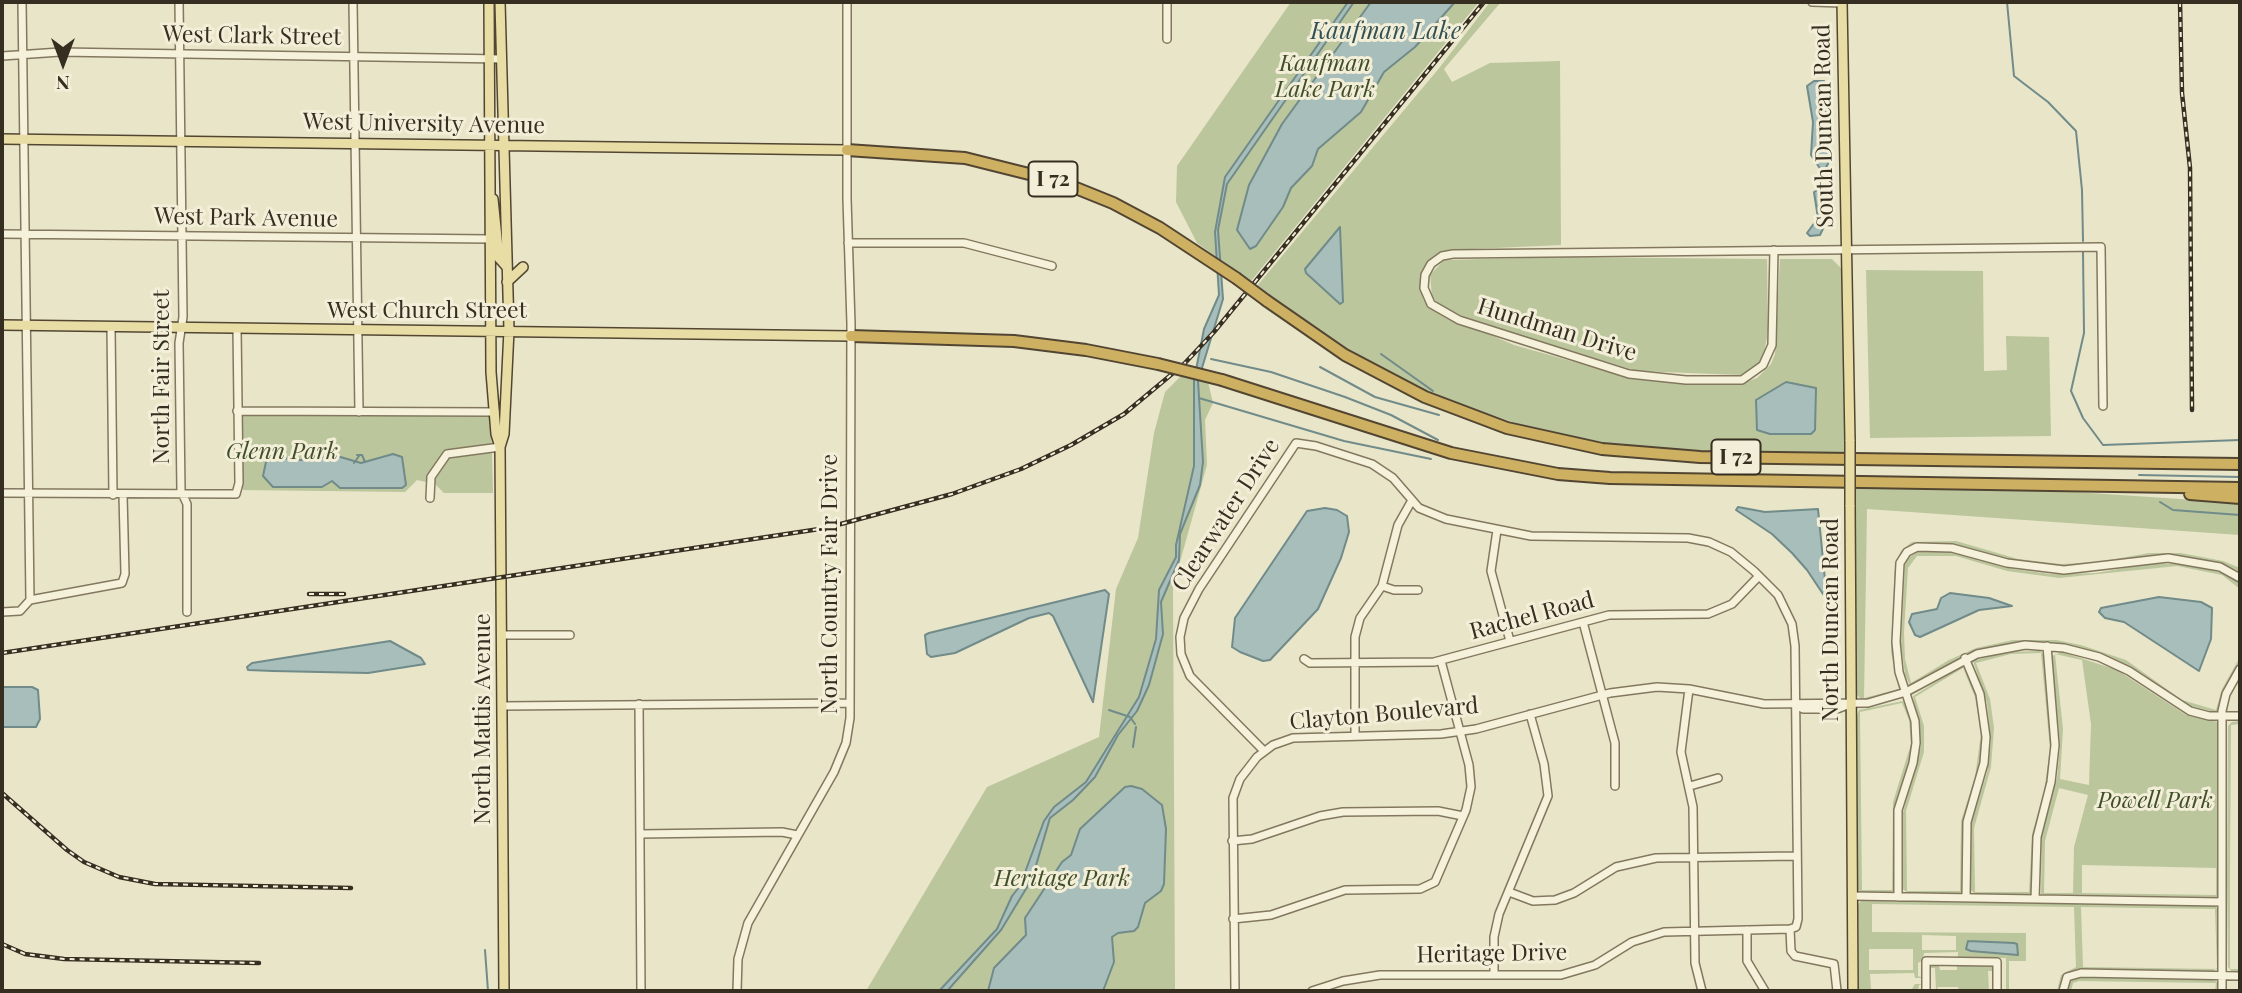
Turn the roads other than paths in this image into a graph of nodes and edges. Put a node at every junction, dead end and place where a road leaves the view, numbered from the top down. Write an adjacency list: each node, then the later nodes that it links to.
1 (22, 2): 11 (street)
2 (179, 2): 12 (street, North Fair Street)
3 (353, 2): 14 (street)
4 (489, 2): 15 (main road, North Mattis Avenue)
5 (500, 2): 16 (main road, North Mattis Avenue)
6 (847, 2): 23 (street, North Country Fair Drive)
7 (1167, 2): 10 (street)
8 (1812, 2): 9 (street)
9 (1842, 2): 31 (main road, South Duncan Road)
10 (1167, 39)
11 (22, 54): 12 (street, West Clark Street); 13 (street, West Clark Street); 18 (street)
12 (179, 54): 14 (street, West Clark Street); 19 (street, North Fair Street)
13 (2, 55)
14 (354, 57): 15 (street, West Clark Street); 20 (street)
15 (491, 58): 16 (street, West Clark Street); 21 (main road, North Mattis Avenue)
16 (502, 59): 22 (main road, North Mattis Avenue)
17 (2, 139): 18 (main road, West University Avenue)
18 (23, 139): 19 (main road, West University Avenue); 26 (street)
19 (180, 141): 20 (main road, West University Avenue); 27 (street, North Fair Street)
20 (355, 142): 21 (main road, West University Avenue); 28 (street)
21 (490, 144): 22 (main road, West University Avenue); 24 (main road, North Mattis Avenue)
22 (502, 144): 23 (main road, West University Avenue); 34 (main road, North Mattis Avenue)
23 (847, 150): 30 (street, North Country Fair Drive); 52 (highway, I 72, bridge)
24 (489, 186): 29 (main road, North Mattis Avenue); 34 (main road)
25 (2, 234): 26 (street, West Park Avenue)
26 (24, 234): 27 (street, West Park Avenue); 38 (street)
27 (182, 236): 28 (street, West Park Avenue); 40 (street, North Fair Street)
28 (357, 238): 29 (street, West Park Avenue); 42 (street)
29 (490, 239): 43 (main road, North Mattis Avenue)
30 (848, 243): 33 (street); 45 (street, North Country Fair Drive)
31 (1845, 249): 32 (street); 46 (street); 87 (main road, North Duncan Road, bridge)
32 (1774, 250): 32 (street, Hundman Drive)
33 (1052, 266)
34 (507, 267): 36 (main road, North Mattis Avenue)
35 (523, 267): 36 (main road)
36 (507, 282): 44 (main road, North Mattis Avenue)
37 (2, 325): 38 (main road, West Church Street)
38 (25, 326): 39 (main road, West Church Street); 57 (street)
39 (111, 327): 40 (main road, West Church Street); 58 (street)
40 (181, 327): 41 (main road, West Church Street); 60 (street, North Fair Street)
41 (237, 328): 42 (main road, West Church Street); 47 (street)
42 (358, 330): 43 (main road, West Church Street); 48 (street)
43 (490, 330): 44 (main road, West Church Street); 49 (main road, North Mattis Avenue)
44 (509, 331): 45 (main road, West Church Street); 50 (main road, North Mattis Avenue)
45 (851, 336): 54 (highway, bridge); 85 (street, North Country Fair Drive)
46 (2103, 406)
47 (237, 411): 48 (street); 60 (street)
48 (359, 412): 49 (street)
49 (495, 412): 50 (main road, North Mattis Avenue)
50 (500, 447): 61 (street); 73 (main road, North Mattis Avenue)
51 (2240, 457): 52 (highway)
52 (2110, 463): 53 (highway, I 72)
53 (2240, 464)
54 (2142, 487): 55 (highway); 62 (highway)
55 (2240, 488)
56 (2, 494): 57 (street)
57 (27, 494): 58 (street); 69 (street)
58 (113, 495): 59 (street)
59 (123, 495): 60 (street); 69 (street)
60 (184, 496): 71 (street, North Fair Street)
61 (430, 498)
62 (2240, 498)
63 (1411, 502): 64 (street); 67 (street); 95 (street, Clearwater Drive)
64 (1497, 530): 65 (street); 75 (street)
65 (1759, 576): 72 (street, Rachel Road); 88 (street)
66 (2240, 578): 83 (street)
67 (1382, 586): 68 (street); 80 (street)
68 (1418, 590)
69 (30, 600): 70 (street)
70 (2, 612)
71 (187, 612)
72 (1583, 622): 75 (street, Rachel Road); 84 (street)
73 (502, 635): 74 (street); 89 (main road, North Mattis Avenue)
74 (570, 635)
75 (1510, 641): 79 (street, Rachel Road)
76 (2048, 646): 77 (street, Clayton Boulevard); 91 (street, Clayton Boulevard); 109 (street)
77 (1965, 658): 83 (street, Clayton Boulevard); 108 (street)
78 (1304, 659): 80 (street, Rachel Road)
79 (1441, 661): 80 (street, Rachel Road); 93 (street)
80 (1354, 663): 94 (street)
81 (2240, 669): 91 (street)
82 (1689, 689): 84 (street, Clayton Boulevard); 88 (street, Clayton Boulevard); 98 (street)
83 (1906, 692): 87 (street, Clayton Boulevard); 107 (street)
84 (1602, 695): 90 (street, Clayton Boulevard); 97 (street)
85 (850, 703): 86 (street); 101 (street, North Country Fair Drive)
86 (639, 704): 89 (street); 100 (street)
87 (1850, 704): 88 (street, Clayton Boulevard); 106 (main road, North Duncan Road)
88 (1796, 705): 103 (street)
89 (502, 706): 118 (main road, North Mattis Avenue)
90 (1530, 714): 93 (street, Clayton Boulevard); 105 (street)
91 (2222, 716): 92 (street, Clayton Boulevard); 110 (street)
92 (2240, 716)
93 (1460, 732): 94 (street, Clayton Boulevard); 99 (street)
94 (1355, 736): 95 (street, Clayton Boulevard)
95 (1264, 751): 102 (street, Clayton Boulevard)
96 (1718, 778): 98 (street)
97 (1615, 786)
98 (1690, 786): 104 (street)
99 (1463, 816): 102 (street); 111 (street)
100 (640, 834): 101 (street); 119 (street)
101 (797, 835): 120 (street, North Country Fair Drive)
102 (1232, 841): 111 (street, Clayton Boulevard)
103 (1797, 856): 104 (street); 112 (street)
104 (1695, 857): 105 (street); 113 (street)
105 (1509, 892): 115 (street)
106 (1852, 896): 107 (street); 126 (main road, North Duncan Road)
107 (1898, 897): 108 (street)
108 (1966, 898): 109 (street)
109 (2035, 899): 110 (street)
110 (2222, 902): 116 (street)
111 (1233, 919): 121 (street, Clayton Boulevard)
112 (1790, 929): 114 (street, Heritage Drive); 125 (street)
113 (1695, 930): 114 (street, Heritage Drive); 115 (street, Heritage Drive); 123 (street)
114 (1747, 930): 124 (street)
115 (1494, 975): 122 (street, Heritage Drive)
116 (2222, 975): 117 (street); 129 (street); 130 (street)
117 (2240, 976)
118 (504, 991)
119 (640, 991)
120 (737, 991)
121 (1235, 991)
122 (1312, 991)
123 (1702, 991)
124 (1765, 991)
125 (1837, 991)
126 (1853, 991)
127 (1926, 991): 128 (street)
128 (1997, 991)
129 (2063, 991)
130 (2222, 991)

